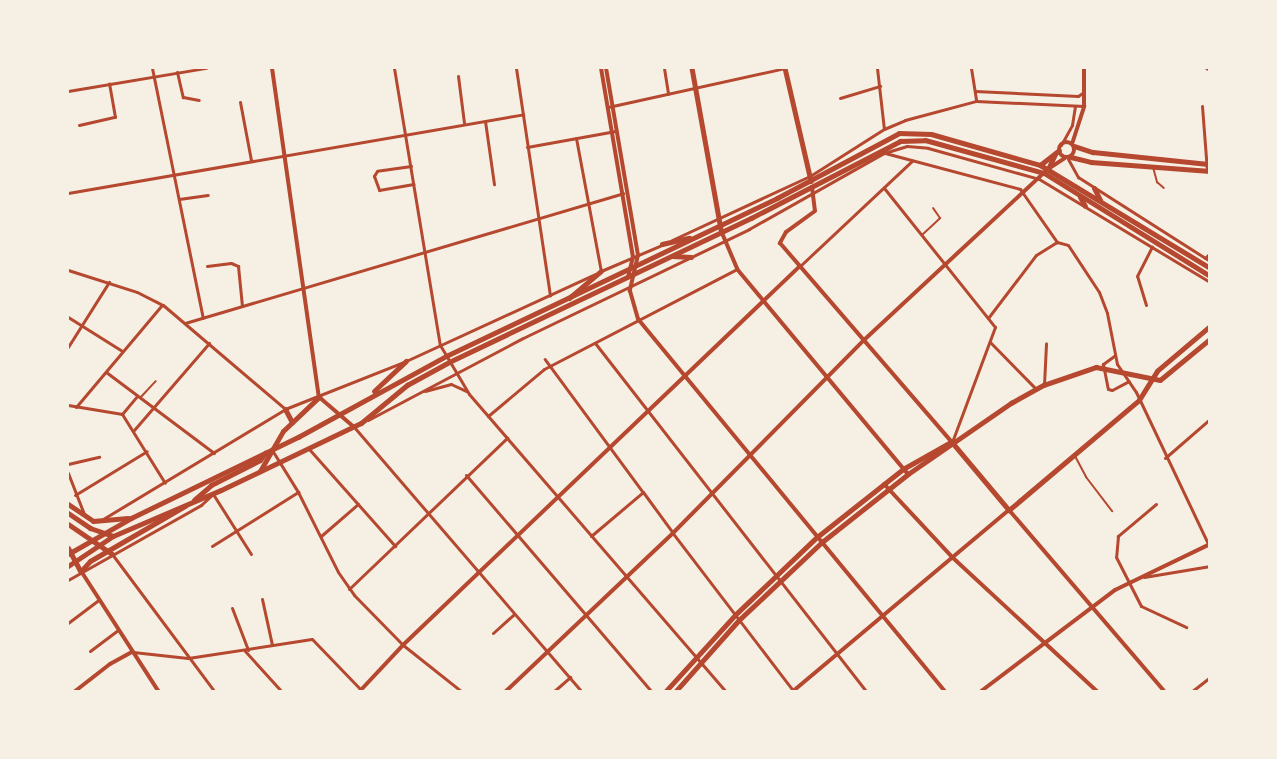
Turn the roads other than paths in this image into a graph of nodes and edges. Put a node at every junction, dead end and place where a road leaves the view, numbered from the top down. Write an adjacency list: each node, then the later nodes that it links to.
1 (152, 68): 17 (street)
2 (206, 68): 16 (street)
3 (272, 68): 46 (street)
4 (394, 68): 40 (street)
5 (516, 68): 34 (street)
6 (601, 68): 30 (street)
7 (606, 68): 30 (street)
8 (664, 68): 25 (street)
9 (692, 68): 21 (main road)
10 (786, 68): 21 (street); 58 (main road)
11 (877, 68): 20 (street)
12 (971, 68): 23 (street)
13 (1084, 68): 24 (street)
14 (1206, 68): 15 (street)
15 (1210, 70)
16 (177, 72): 17 (street); 27 (street)
17 (153, 76): 19 (street); 56 (street)
18 (458, 76): 36 (street)
19 (109, 84): 22 (street); 37 (street)
20 (880, 86): 26 (street); 38 (street)
21 (696, 88): 25 (street); 76 (main road)
22 (68, 91)
23 (975, 91): 24 (street); 28 (street)
24 (1085, 91): 32 (street)
25 (668, 94): 30 (street)
26 (840, 98)
27 (199, 100)
28 (976, 101): 31 (street); 38 (street)
29 (240, 102): 48 (street)
30 (610, 106): 39 (street)
31 (1075, 106): 32 (street); 44 (street)
32 (1084, 106): 42 (street)
33 (1202, 106): 50 (street)
34 (523, 114): 35 (street); 43 (street)
35 (485, 121): 36 (street); 60 (street)
36 (464, 123): 40 (street)
37 (79, 125)
38 (884, 129): 58 (street)
39 (614, 132): 41 (street); 65 (street)
40 (406, 134): 46 (street); 53 (street)
41 (576, 138): 43 (street); 72 (street)
42 (1073, 145): 44 (main road); 47 (main road); 50 (main road)
43 (527, 147): 75 (street)
44 (1058, 149): 47 (main road); 51 (main road); 54 (main road)
45 (884, 153): 49 (street); 57 (street); 68 (street)
46 (282, 156): 48 (street); 107 (street)
47 (1068, 158): 52 (main road); 54 (street); 62 (street)
48 (251, 160): 56 (street)
49 (912, 161): 61 (street); 66 (street)
50 (1208, 164): 55 (street)
51 (1040, 165): 54 (main road); 58 (main road)
52 (1153, 165): 55 (main road); 63 (lane)
53 (411, 166): 59 (street); 59 (street)
54 (1046, 171): 57 (street); 58 (main road); 69 (main road); 71 (main road)
55 (1208, 171)
56 (173, 174): 64 (street); 70 (street)
57 (1039, 179): 66 (street); 73 (street)
58 (811, 182): 68 (street); 76 (street); 77 (main road); 78 (main road)
59 (413, 184): 85 (street)
60 (494, 184)
61 (884, 188): 79 (street); 94 (street)
62 (1094, 188): 71 (main road); 91 (street)
63 (1164, 188)
64 (68, 193)
65 (625, 193): 72 (street); 87 (street); 89 (street)
66 (1025, 193): 82 (street); 95 (street)
67 (208, 195): 70 (street)
68 (814, 195): 81 (street); 94 (street)
69 (1078, 195): 73 (main road); 102 (main road)
70 (179, 199): 115 (street)
71 (1100, 201): 97 (main road)
72 (587, 203): 75 (street); 100 (street)
73 (1085, 206): 84 (street)
74 (932, 208): 79 (lane)
75 (539, 218): 85 (street); 108 (street)
76 (718, 218): 77 (main road); 83 (street)
77 (720, 226): 78 (main road); 80 (main road)
78 (722, 233): 81 (street); 88 (main road)
79 (922, 235): 95 (street)
80 (694, 238): 83 (main road); 96 (main road)
81 (724, 242): 90 (street); 98 (street)
82 (1057, 242): 116 (street); 131 (street)
83 (662, 244): 87 (street)
84 (1152, 247): 105 (street); 112 (street)
85 (423, 252): 107 (street); 127 (street)
86 (1210, 253): 91 (street)
87 (638, 254): 89 (street); 96 (street)
88 (672, 256): 90 (main road); 101 (main road)
89 (633, 257): 96 (street); 100 (street)
90 (691, 257): 106 (street)
91 (1205, 258): 92 (street)
92 (1210, 261)
93 (207, 266): 113 (street)
94 (800, 266): 110 (street); 122 (street)
95 (945, 266): 116 (street); 122 (street)
96 (633, 267): 101 (street); 103 (street); 109 (main road)
97 (1210, 268)
98 (737, 269): 110 (street); 117 (street)
99 (68, 270): 104 (street)
100 (601, 271): 108 (street); 109 (main road)
101 (634, 274): 103 (main road); 106 (street)
102 (1210, 276)
103 (628, 277): 134 (main road)
104 (109, 282): 111 (street); 119 (street)
105 (1210, 282)
106 (631, 284): 117 (street); 138 (street)
107 (302, 288): 113 (street); 151 (street)
108 (550, 295): 127 (street)
109 (568, 299): 130 (main road)
110 (762, 300): 140 (street); 141 (street)
111 (162, 305): 118 (street); 129 (street)
112 (1146, 305)
113 (242, 306): 115 (street)
114 (68, 318): 119 (street)
115 (203, 318): 118 (street)
116 (988, 318): 123 (street)
117 (638, 319): 125 (street); 140 (street)
118 (185, 323): 124 (street)
119 (82, 326): 128 (street); 129 (street)
120 (1210, 326): 143 (main road)
121 (1210, 339): 143 (main road)
122 (864, 340): 141 (street); 167 (street)
123 (990, 342): 146 (street); 167 (street)
124 (209, 343): 155 (street); 156 (street)
125 (595, 343): 135 (street); 157 (street)
126 (1046, 344): 145 (street)
127 (440, 345): 130 (street); 133 (street)
128 (68, 347)
129 (122, 350): 137 (street)
130 (446, 356): 134 (street); 149 (main road)
131 (1114, 356): 136 (street); 139 (street)
132 (545, 359): 135 (street)
133 (406, 360): 149 (main road); 151 (street)
134 (449, 362): 138 (street); 163 (main road)
135 (548, 367): 160 (street); 168 (street)
136 (1103, 367): 139 (main road); 144 (street); 145 (main road)
137 (106, 372): 150 (street); 154 (street)
138 (455, 372): 147 (street); 148 (street)
139 (1123, 374): 143 (main road); 144 (street)
140 (683, 376): 157 (street); 176 (street)
141 (828, 379): 176 (street); 180 (street)
142 (156, 380): 150 (lane)
143 (1152, 380): 152 (main road)
144 (1129, 381): 152 (street)
145 (1044, 385): 146 (main road)
146 (1036, 389): 167 (main road)
147 (417, 394): 148 (street); 163 (street)
148 (469, 394): 160 (street)
149 (371, 395): 159 (main road)
150 (138, 397): 155 (street); 158 (street)
151 (319, 397): 156 (street); 159 (street); 162 (main road)
152 (1139, 400): 174 (main road); 177 (street)
153 (68, 405): 154 (street)
154 (76, 407): 158 (street)
155 (153, 408): 165 (street); 172 (street)
156 (285, 410): 162 (main road); 172 (street)
157 (648, 410): 168 (street); 190 (street)
158 (122, 414): 165 (street)
159 (340, 414): 164 (street); 170 (main road)
160 (488, 416): 166 (street)
161 (1210, 420): 177 (street)
162 (292, 422): 170 (main road)
163 (361, 424): 164 (main road)
164 (354, 427): 169 (main road); 201 (street)
165 (134, 430): 171 (street)
166 (507, 438): 184 (street); 193 (street)
167 (952, 442): 180 (main road); 183 (main road); 198 (main road)
168 (609, 447): 189 (street); 193 (street)
169 (309, 449): 178 (main road); 196 (street)
170 (272, 450): 173 (main road); 178 (street); 181 (main road)
171 (147, 451): 185 (street); 191 (street)
172 (214, 453): 185 (street)
173 (266, 453): 194 (main road); 203 (main road)
174 (1074, 454): 198 (main road); 199 (lane)
175 (99, 456): 179 (street)
176 (748, 456): 190 (street); 213 (street)
177 (1165, 458): 219 (street)
178 (280, 462): 181 (main road); 188 (street)
179 (68, 464)
180 (903, 469): 183 (street); 186 (main road)
181 (260, 471): 192 (main road)
182 (68, 473): 191 (street)
183 (908, 474): 187 (main road)
184 (466, 475): 201 (street); 211 (street)
185 (165, 484): 204 (street)
186 (884, 484): 187 (street); 213 (main road)
187 (888, 489): 215 (main road); 223 (street)
188 (298, 492): 206 (street); 210 (street)
189 (643, 492): 208 (street); 212 (street)
190 (711, 493): 208 (street); 229 (street)
191 (75, 494): 202 (street)
192 (213, 494): 194 (main road); 206 (street); 221 (street)
193 (558, 496): 211 (street); 212 (street)
194 (192, 501): 209 (main road); 221 (main road)
195 (68, 504): 202 (main road)
196 (358, 504): 210 (street); 218 (street)
197 (1156, 504): 234 (street)
198 (1009, 510): 223 (street); 238 (street)
199 (1112, 510)
200 (68, 513): 207 (main road)
201 (426, 515): 218 (street); 228 (street)
202 (84, 516): 204 (main road)
203 (131, 518): 204 (main road); 207 (main road)
204 (98, 522)
205 (68, 524): 214 (main road)
206 (235, 531): 217 (street); 222 (street)
207 (102, 533): 209 (main road); 214 (main road)
208 (673, 533): 230 (street); 242 (street)
209 (113, 536): 216 (main road)
210 (321, 536): 235 (street)
211 (519, 536): 228 (street); 243 (street)
212 (591, 536): 230 (street)
213 (818, 538): 215 (street); 229 (main road)
214 (90, 540): 216 (main road); 220 (main road)
215 (822, 542): 233 (main road); 241 (street)
216 (98, 545): 221 (main road); 224 (main road)
217 (212, 546)
218 (395, 546): 235 (street)
219 (1209, 546): 231 (street)
220 (69, 551): 224 (main road)
221 (110, 552): 227 (main road); 258 (street)
222 (252, 554)
223 (952, 557): 241 (street); 249 (street)
224 (75, 560): 225 (main road); 227 (main road)
225 (68, 566)
226 (1210, 566): 231 (street)
227 (81, 571): 232 (street); 236 (street)
228 (478, 573): 240 (street); 250 (street)
229 (775, 575): 233 (street); 242 (main road)
230 (628, 577): 243 (street); 257 (street)
231 (1138, 578): 234 (street)
232 (68, 580)
233 (779, 581): 244 (main road); 256 (street)
234 (1129, 582): 238 (street); 246 (street)
235 (349, 589): 250 (street)
236 (99, 600): 245 (street); 247 (street)
237 (262, 600): 251 (street)
238 (1091, 606): 249 (street); 280 (street)
239 (232, 608): 252 (street)
240 (514, 614): 248 (street); 255 (street)
241 (881, 614): 256 (street); 277 (street)
242 (735, 615): 244 (street); 257 (main road)
243 (586, 616): 255 (street); 272 (street)
244 (739, 620): 259 (main road); 263 (street)
245 (68, 623)
246 (1186, 627)
247 (118, 630): 253 (street); 254 (street)
248 (493, 633)
249 (1043, 642): 278 (street); 279 (street)
250 (403, 645): 262 (street); 268 (street)
251 (272, 646): 252 (street); 262 (street)
252 (246, 650): 258 (street); 267 (street)
253 (90, 652)
254 (132, 652): 258 (street); 264 (street); 265 (street)
255 (547, 652): 260 (street); 269 (street)
256 (835, 653): 263 (street); 276 (street)
257 (697, 657): 259 (street); 273 (main road)
258 (188, 658): 266 (street)
259 (701, 662): 274 (main road); 275 (street)
260 (570, 677): 270 (street); 271 (street)
261 (1210, 677): 281 (street)
262 (361, 691)
263 (793, 691)
264 (74, 692)
265 (159, 692)
266 (215, 692)
267 (282, 692)
268 (462, 692)
269 (506, 692)
270 (553, 692)
271 (582, 692)
272 (652, 692)
273 (665, 692)
274 (675, 692)
275 (726, 692)
276 (867, 692)
277 (946, 692)
278 (980, 692)
279 (1098, 692)
280 (1165, 692)
281 (1191, 692)

